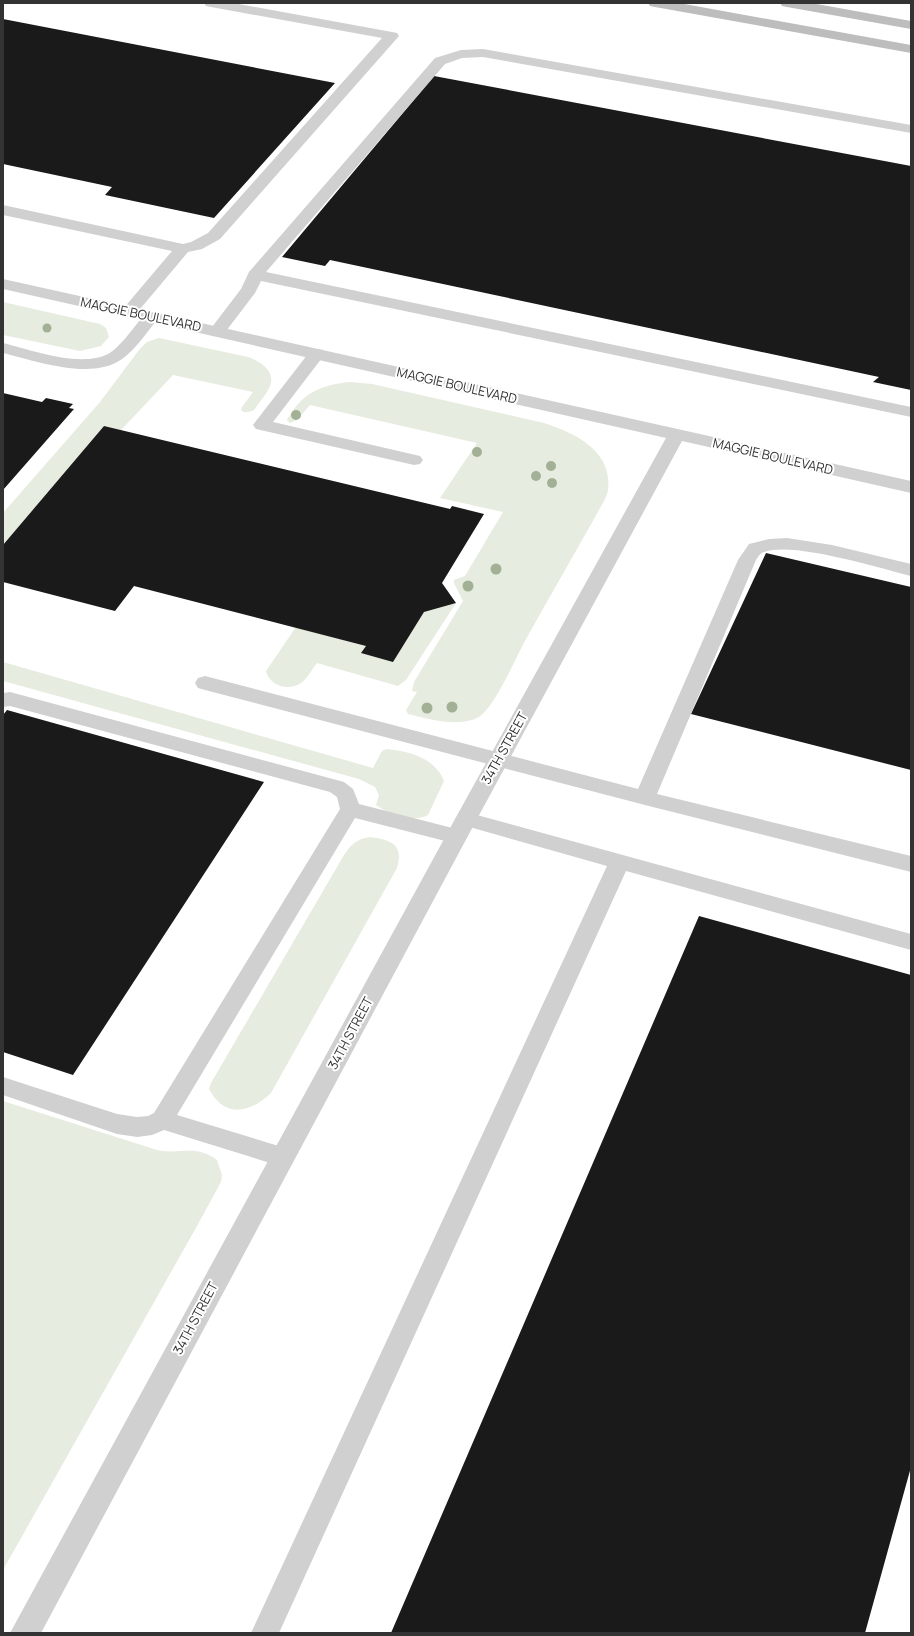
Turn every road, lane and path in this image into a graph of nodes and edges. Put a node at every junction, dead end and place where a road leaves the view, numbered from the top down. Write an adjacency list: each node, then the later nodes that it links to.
1 (211, 3): 8 (lane)
2 (655, 3): 5 (street)
3 (787, 3): 4 (street)
4 (911, 24)
5 (911, 49)
6 (911, 129): 9 (lane)
7 (3, 210): 8 (lane)
8 (183, 249): 11 (lane)
9 (255, 275): 13 (lane); 16 (lane)
10 (3, 284): 11 (street, MAGGIE BOULEVARD)
11 (129, 312): 12 (street, MAGGIE BOULEVARD)
12 (151, 316): 13 (street, MAGGIE BOULEVARD); 14 (lane)
13 (217, 331): 15 (street, MAGGIE BOULEVARD)
14 (3, 348)
15 (317, 354): 17 (street, MAGGIE BOULEVARD); 18 (lane)
16 (911, 412)
17 (677, 434): 19 (street, MAGGIE BOULEVARD); 23 (street, 34TH STREET)
18 (414, 460)
19 (910, 486)
20 (911, 570): 24 (lane)
21 (205, 683): 23 (lane)
22 (6, 700): 25 (lane)
23 (499, 759): 24 (lane); 26 (street, 34TH STREET)
24 (644, 798): 28 (lane)
25 (350, 809): 26 (lane); 31 (lane)
26 (461, 827): 27 (lane); 32 (street, 34TH STREET)
27 (620, 861): 29 (lane); 34 (lane)
28 (911, 864)
29 (911, 942)
30 (3, 1086): 31 (lane)
31 (162, 1120): 32 (lane)
32 (283, 1157): 33 (street, 34TH STREET)
33 (24, 1633)
34 (265, 1633)

